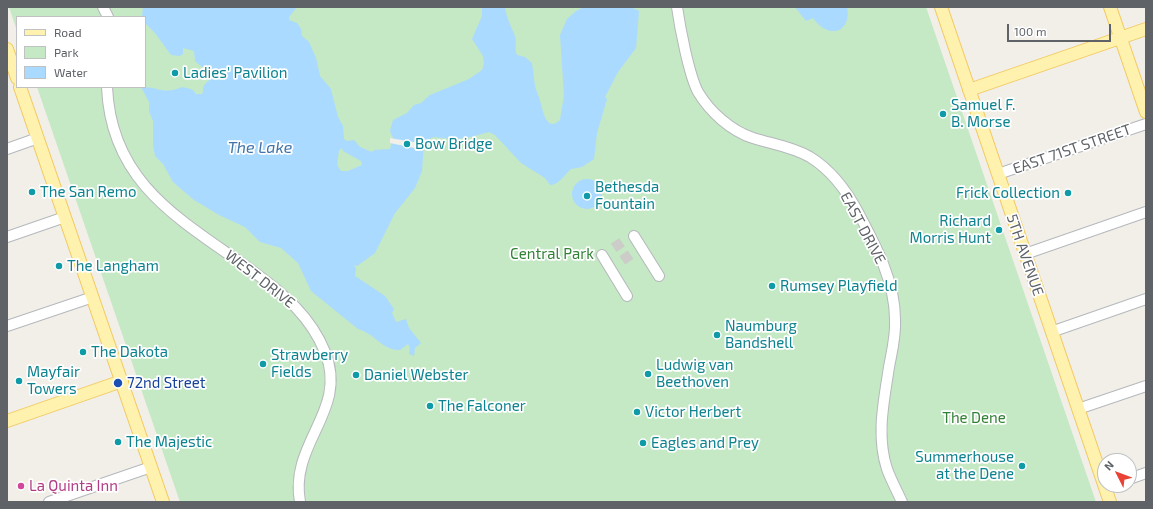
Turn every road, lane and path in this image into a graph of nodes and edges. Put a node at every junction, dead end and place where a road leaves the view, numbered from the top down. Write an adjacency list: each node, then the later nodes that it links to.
1 (103, 7): 5 (street)
2 (677, 7): 39 (street, EAST DRIVE)
3 (941, 7): 12 (main road, 5TH AVENUE)
4 (1110, 7): 7 (main road)
5 (108, 16)
6 (1146, 29): 7 (main road)
7 (1121, 38): 12 (main road); 13 (main road)
8 (8, 56): 9 (main road)
9 (16, 76)
10 (20, 88): 15 (main road)
11 (106, 88): 38 (street, WEST DRIVE)
12 (969, 90): 17 (main road, 5TH AVENUE)
13 (1146, 112)
14 (1146, 124): 17 (street, EAST 71ST STREET)
15 (38, 138): 16 (street); 19 (main road)
16 (7, 149)
17 (998, 174): 22 (main road, 5TH AVENUE)
18 (1146, 212): 22 (street)
19 (66, 217): 21 (street); 26 (main road)
20 (634, 236): 24 (street)
21 (7, 237)
22 (1025, 254): 29 (main road, 5TH AVENUE)
23 (602, 255): 25 (street)
24 (659, 276)
25 (627, 296)
26 (93, 297): 28 (street); 30 (main road)
27 (1146, 299): 29 (street)
28 (7, 326)
29 (1052, 332): 32 (main road, 5TH AVENUE)
30 (122, 381): 33 (main road); 35 (main road)
31 (1146, 386): 32 (street)
32 (1078, 409): 34 (main road, 5TH AVENUE)
33 (7, 421)
34 (1097, 456)
35 (151, 467): 36 (street); 37 (main road)
36 (49, 502)
37 (163, 502)
38 (300, 502)
39 (902, 502)

